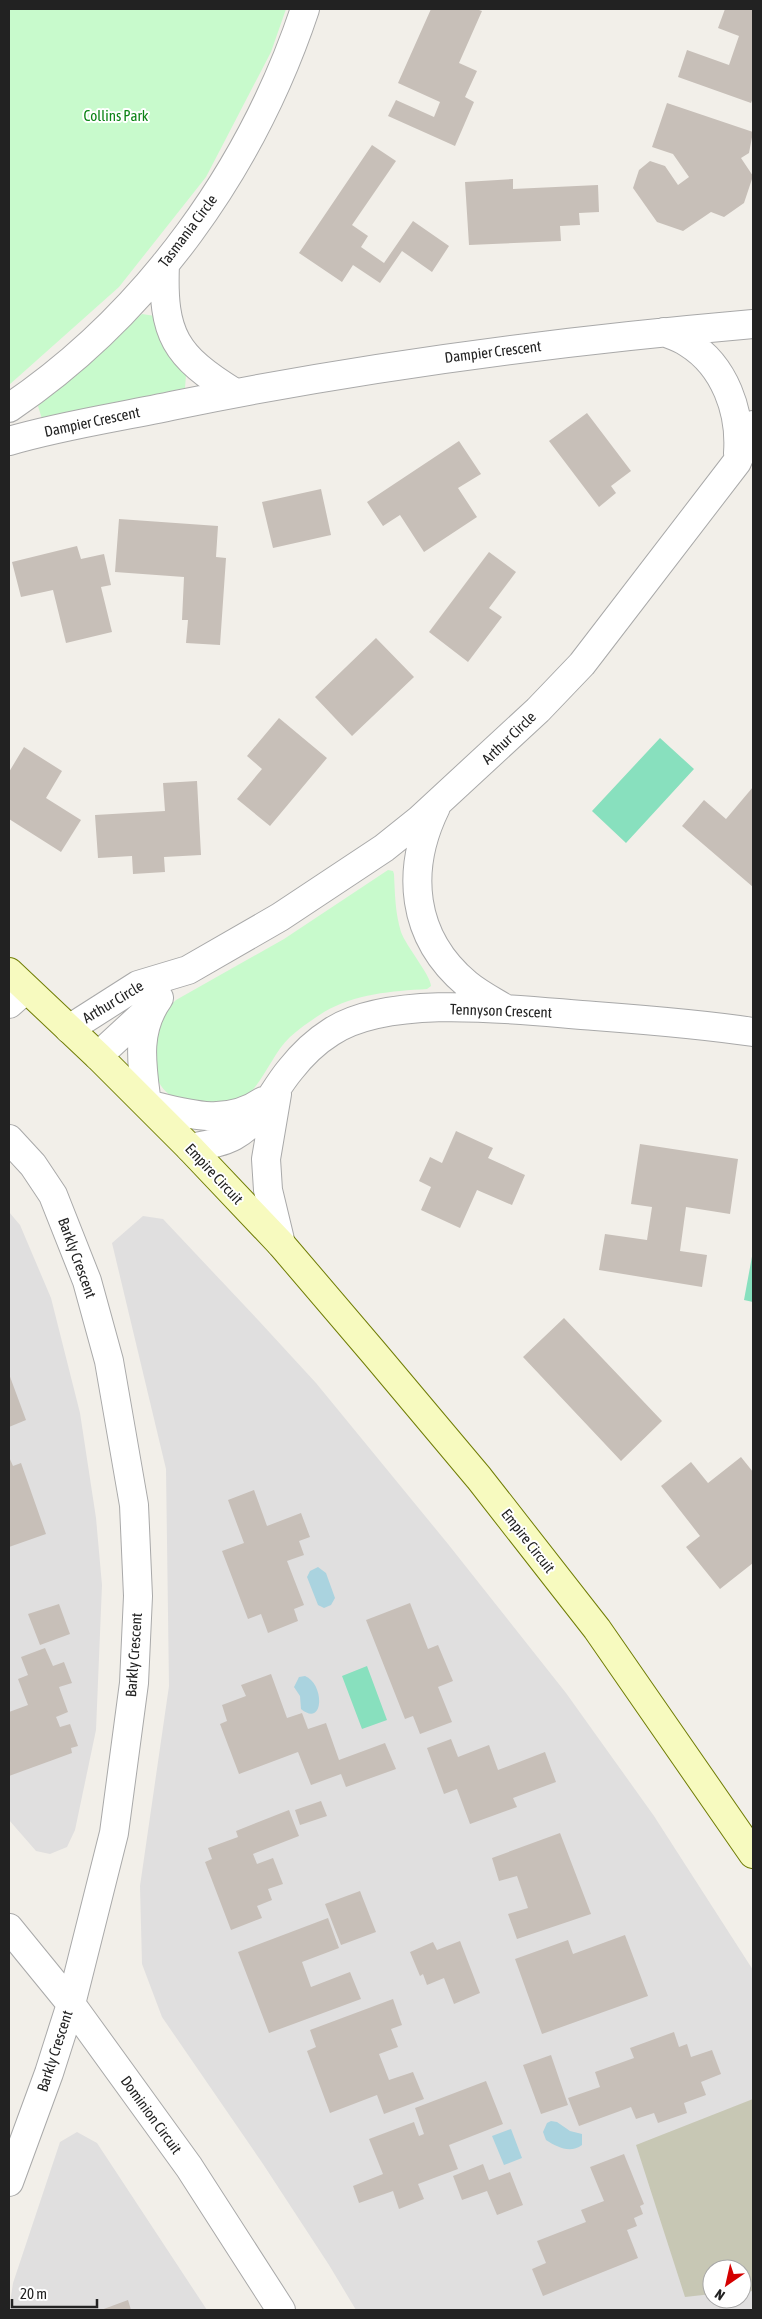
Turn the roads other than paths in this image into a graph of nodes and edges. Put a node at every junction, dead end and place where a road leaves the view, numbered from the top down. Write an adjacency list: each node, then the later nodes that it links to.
1 (305, 9): 2 (street, Tasmania Circle)
2 (165, 264): 5 (street); 6 (street, Tasmania Circle)
3 (753, 324): 4 (street, Dampier Crescent)
4 (664, 332): 5 (street, Dampier Crescent); 9 (street)
5 (235, 393): 8 (street, Dampier Crescent)
6 (9, 408)
7 (753, 425): 9 (street, Arthur Circle)
8 (9, 441)
9 (745, 456): 10 (street, Arthur Circle)
10 (438, 803): 11 (street, Arthur Circle); 14 (street)
11 (188, 970): 13 (street, Arthur Circle); 15 (street, Arthur Circle)
12 (14, 988): 15 (street, Empire Circuit)
13 (159, 998): 17 (street, Arthur Circle); 19 (street)
14 (507, 1009): 16 (street, Tennyson Crescent); 18 (street, Tennyson Crescent)
15 (69, 1029): 17 (street, Empire Circuit)
16 (753, 1032)
17 (98, 1056): 19 (street, Empire Circuit)
18 (278, 1090): 19 (street, Tennyson Crescent); 21 (street, Tennyson Crescent); 22 (street, Empire Circuit)
19 (147, 1104): 21 (street, Empire Circuit)
20 (9, 1139): 25 (street, Barkly Crescent)
21 (190, 1148): 22 (street, Empire Circuit)
22 (280, 1244): 23 (street, Empire Circuit)
23 (753, 1854)
24 (9, 1928): 25 (street, Dominion Circuit)
25 (71, 2004): 26 (street, Barkly Crescent); 27 (street, Dominion Circuit)
26 (9, 2182)
27 (281, 2310)

